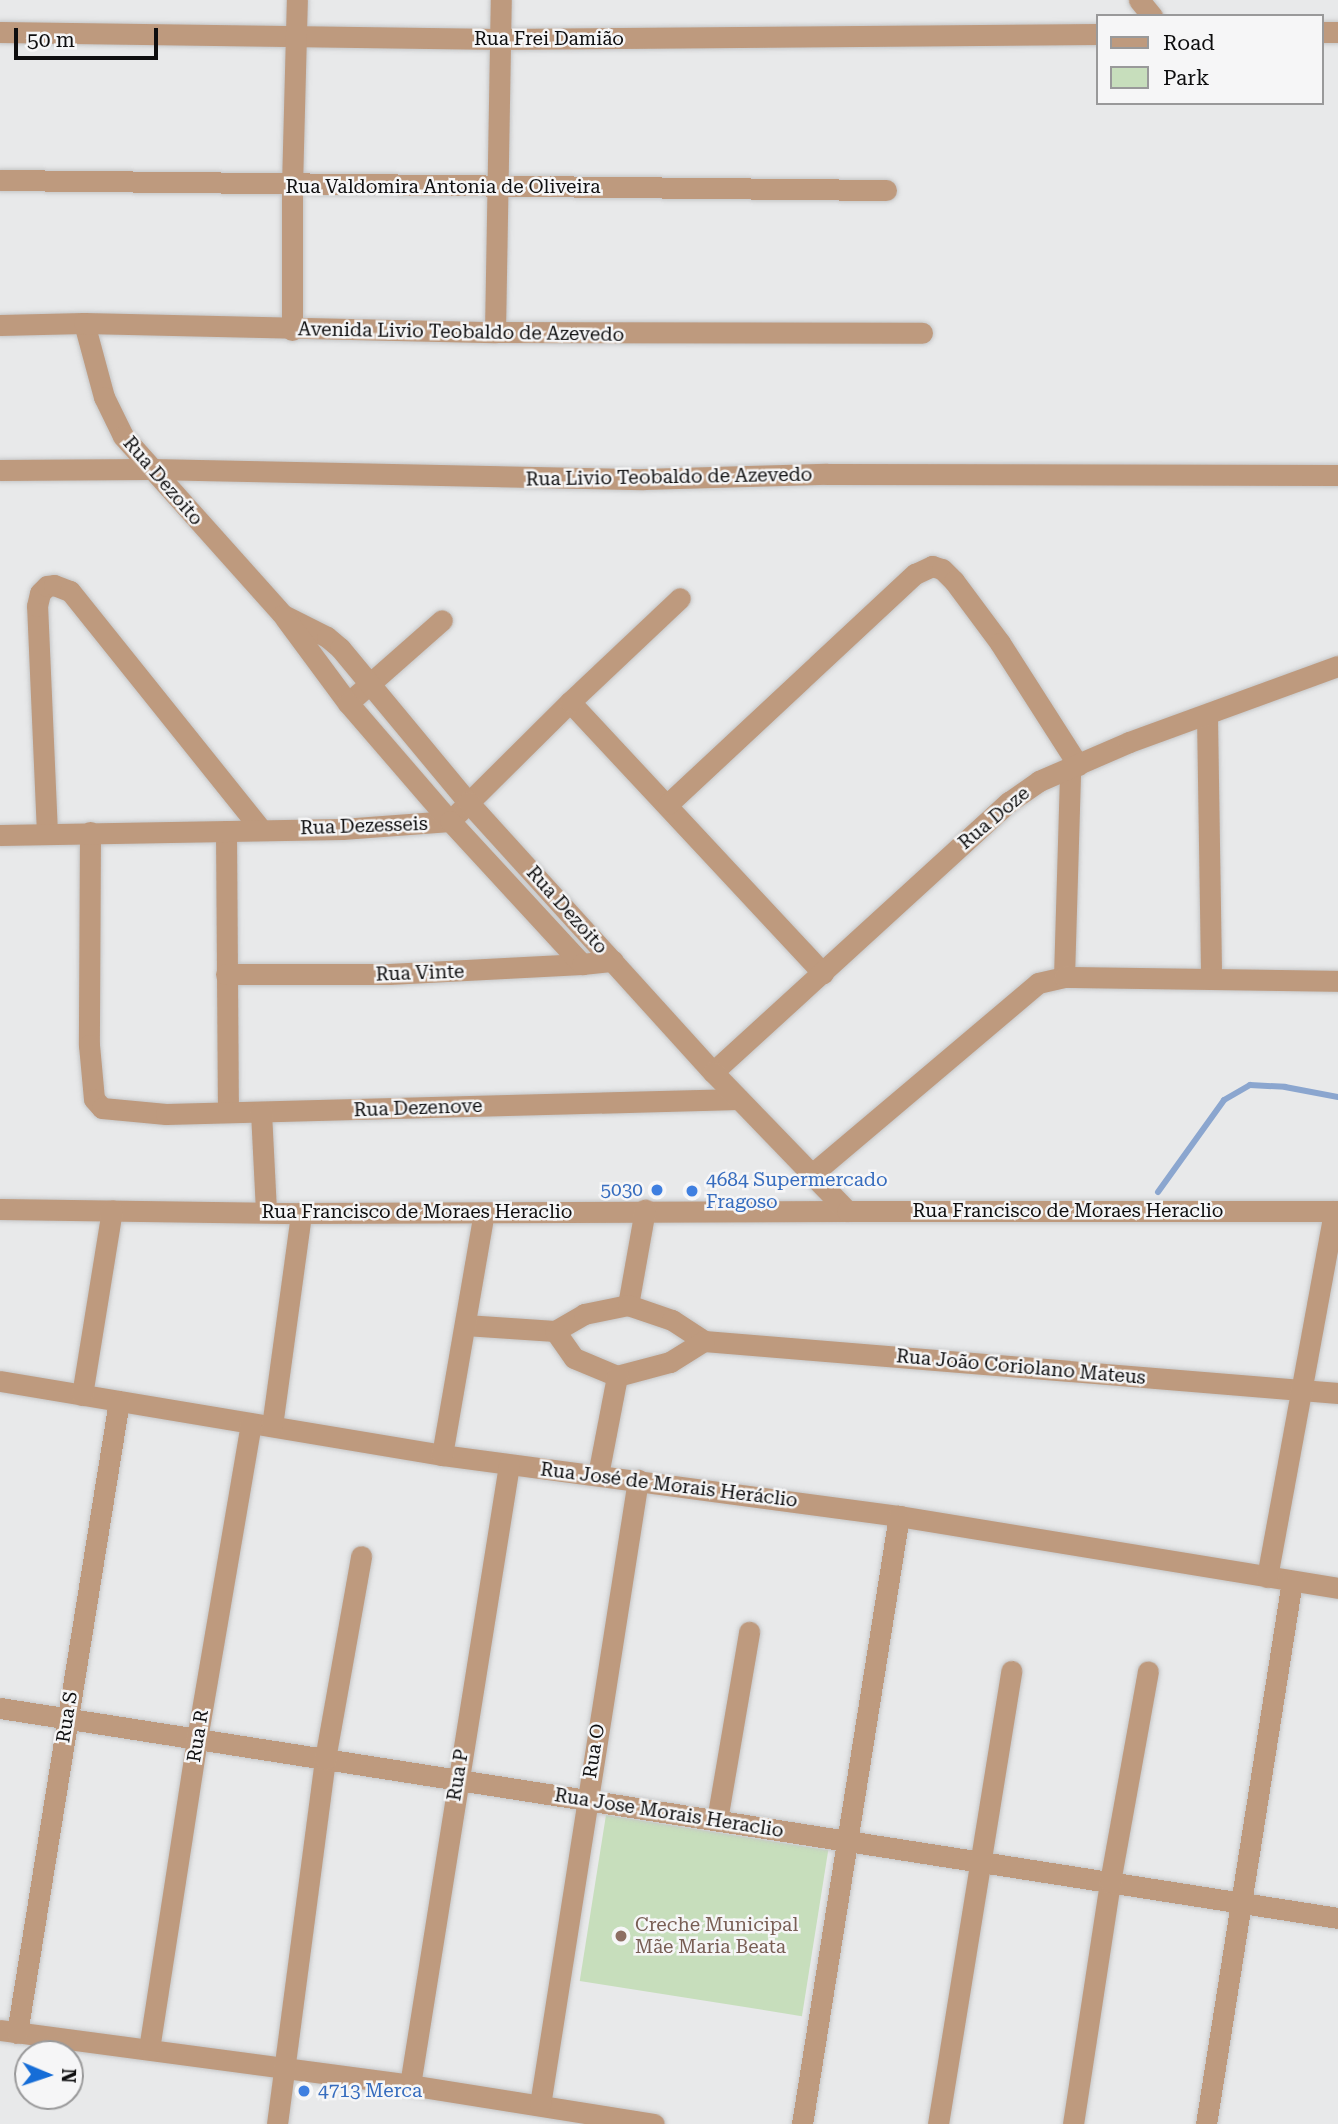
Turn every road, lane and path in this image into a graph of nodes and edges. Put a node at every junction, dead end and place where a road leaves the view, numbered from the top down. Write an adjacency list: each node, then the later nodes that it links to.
1 (297, 0): 7 (street)
2 (501, 0): 8 (street)
3 (1139, 0): 4 (street)
4 (1150, 14)
5 (0, 32): 7 (street, Rua Frei Damião)
6 (1096, 34): 8 (street, Rua Frei Damião)
7 (295, 37): 8 (street, Rua Frei Damião); 10 (street)
8 (499, 40): 11 (street)
9 (0, 180): 10 (street, Rua Valdomira Antonia de Oliveira)
10 (292, 186): 11 (street, Rua Valdomira Antonia de Oliveira); 15 (street)
11 (499, 187): 12 (street, Rua Valdomira Antonia de Oliveira); 16 (street)
12 (886, 190)
13 (84, 323): 14 (street, Avenida Livio Teobaldo de Azevedo); 15 (street, Avenida Livio Teobaldo de Azevedo); 19 (street, Rua Dezoito)
14 (0, 325)
15 (292, 330): 16 (street, Avenida Livio Teobaldo de Azevedo)
16 (495, 332): 17 (street, Avenida Livio Teobaldo de Azevedo)
17 (922, 333)
18 (0, 470): 19 (street, Rua Livio Teobaldo de Azevedo)
19 (151, 470): 20 (street, Rua Livio Teobaldo de Azevedo); 22 (street, Rua Dezoito)
20 (1338, 475)
21 (680, 598): 26 (street, Rua Dezesseis)
22 (284, 615): 25 (street, Rua Dezoito); 27 (street, Rua Dezoito)
23 (442, 620): 25 (street)
24 (1338, 666): 28 (street, Rua Doze)
25 (370, 685): 27 (street); 30 (street, Rua Dezoito)
26 (570, 702): 30 (street, Rua Dezesseis); 31 (street)
27 (348, 703): 32 (street, Rua Dezoito)
28 (1207, 716): 29 (street, Rua Doze); 43 (street)
29 (1074, 768): 31 (street); 40 (street, Rua Doze); 42 (street)
30 (468, 802): 32 (street, Rua Dezesseis); 38 (street, Rua Dezoito)
31 (668, 804): 40 (street)
32 (450, 821): 33 (street, Rua Dezesseis); 39 (street, Rua Dezoito)
33 (261, 829): 34 (street, Rua Dezesseis); 36 (street)
34 (226, 831): 35 (street, Rua Dezesseis); 41 (street)
35 (90, 832): 36 (street, Rua Dezesseis); 47 (street, Rua Dezenove)
36 (47, 833): 37 (street, Rua Dezesseis)
37 (0, 835)
38 (613, 961): 39 (street, Rua Vinte); 45 (street, Rua Dezoito)
39 (582, 964): 41 (street, Rua Vinte)
40 (822, 973): 45 (street, Rua Doze)
41 (226, 974): 47 (street)
42 (1064, 977): 43 (street); 49 (street)
43 (1211, 977): 44 (street)
44 (1338, 981)
45 (713, 1072): 46 (street, Rua Dezoito)
46 (739, 1099): 48 (street, Rua Dezenove); 49 (street, Rua Dezoito)
47 (228, 1112): 48 (street, Rua Dezenove)
48 (261, 1112): 55 (street)
49 (811, 1175): 53 (street, Rua Dezoito)
50 (0, 1209): 51 (street, Rua Francisco de Moraes Heraclio)
51 (112, 1210): 55 (street, Rua Francisco de Moraes Heraclio); 66 (street)
52 (645, 1210): 53 (street, Rua Francisco de Moraes Heraclio); 57 (street, Rua Francisco de Moraes Heraclio); 58 (street)
53 (847, 1211): 54 (street, Rua Francisco de Moraes Heraclio)
54 (1336, 1211): 64 (street)
55 (266, 1212): 56 (street, Rua Francisco de Moraes Heraclio)
56 (301, 1213): 57 (street, Rua Francisco de Moraes Heraclio); 69 (street)
57 (484, 1213): 59 (street)
58 (628, 1305): 60 (street); 61 (street, Rua João Coriolano Mateus)
59 (465, 1325): 60 (street); 70 (street)
60 (555, 1331): 62 (street)
61 (704, 1341): 62 (street); 64 (street, Rua João Coriolano Mateus)
62 (617, 1376): 72 (street)
63 (0, 1381): 66 (street, Rua José de Morais Heráclio)
64 (1301, 1390): 65 (street, Rua João Coriolano Mateus); 76 (street)
65 (1338, 1393)
66 (82, 1395): 67 (street, Rua José de Morais Heráclio)
67 (119, 1401): 68 (street, Rua José de Morais Heráclio); 83 (street, Rua S)
68 (251, 1424): 69 (street, Rua José de Morais Heráclio); 84 (street, Rua R)
69 (272, 1426): 70 (street, Rua José de Morais Heráclio)
70 (442, 1455): 71 (street, Rua José de Morais Heráclio)
71 (509, 1465): 72 (street, Rua José de Morais Heráclio); 86 (street, Rua P)
72 (598, 1475): 73 (street, Rua José de Morais Heráclio)
73 (638, 1480): 74 (street, Rua José de Morais Heráclio); 87 (street, Rua O)
74 (899, 1516): 76 (street, Rua José de Morais Heráclio); 89 (street)
75 (361, 1556): 85 (street)
76 (1267, 1577): 77 (street, Rua José de Morais Heráclio)
77 (1292, 1581): 78 (street, Rua José de Morais Heráclio); 92 (street)
78 (1338, 1588)
79 (749, 1632): 88 (street)
80 (1011, 1671): 90 (street)
81 (1148, 1671): 91 (street)
82 (0, 1708): 83 (street, Rua Jose Morais Heraclio)
83 (66, 1718): 84 (street, Rua Jose Morais Heraclio); 94 (street, Rua S)
84 (197, 1738): 85 (street, Rua Jose Morais Heraclio); 95 (street, Rua R)
85 (325, 1759): 86 (street, Rua Jose Morais Heraclio); 96 (street)
86 (457, 1780): 87 (street, Rua Jose Morais Heraclio); 97 (street, Rua P)
87 (587, 1800): 88 (street, Rua Jose Morais Heraclio); 98 (street, Rua O)
88 (717, 1820): 89 (street, Rua Jose Morais Heraclio)
89 (848, 1841): 90 (street, Rua Jose Morais Heraclio); 101 (street)
90 (981, 1862): 91 (street, Rua Jose Morais Heraclio); 102 (street)
91 (1111, 1882): 92 (street, Rua Jose Morais Heraclio); 103 (street)
92 (1241, 1903): 93 (street, Rua Jose Morais Heraclio); 104 (street)
93 (1338, 1919)
94 (8, 2031): 95 (street)
95 (149, 2049): 96 (street)
96 (283, 2067): 97 (street); 99 (street)
97 (410, 2085): 98 (street)
98 (540, 2105): 100 (street)
99 (277, 2124)
100 (654, 2124)
101 (802, 2124)
102 (938, 2124)
103 (1073, 2124)
104 (1206, 2124)

